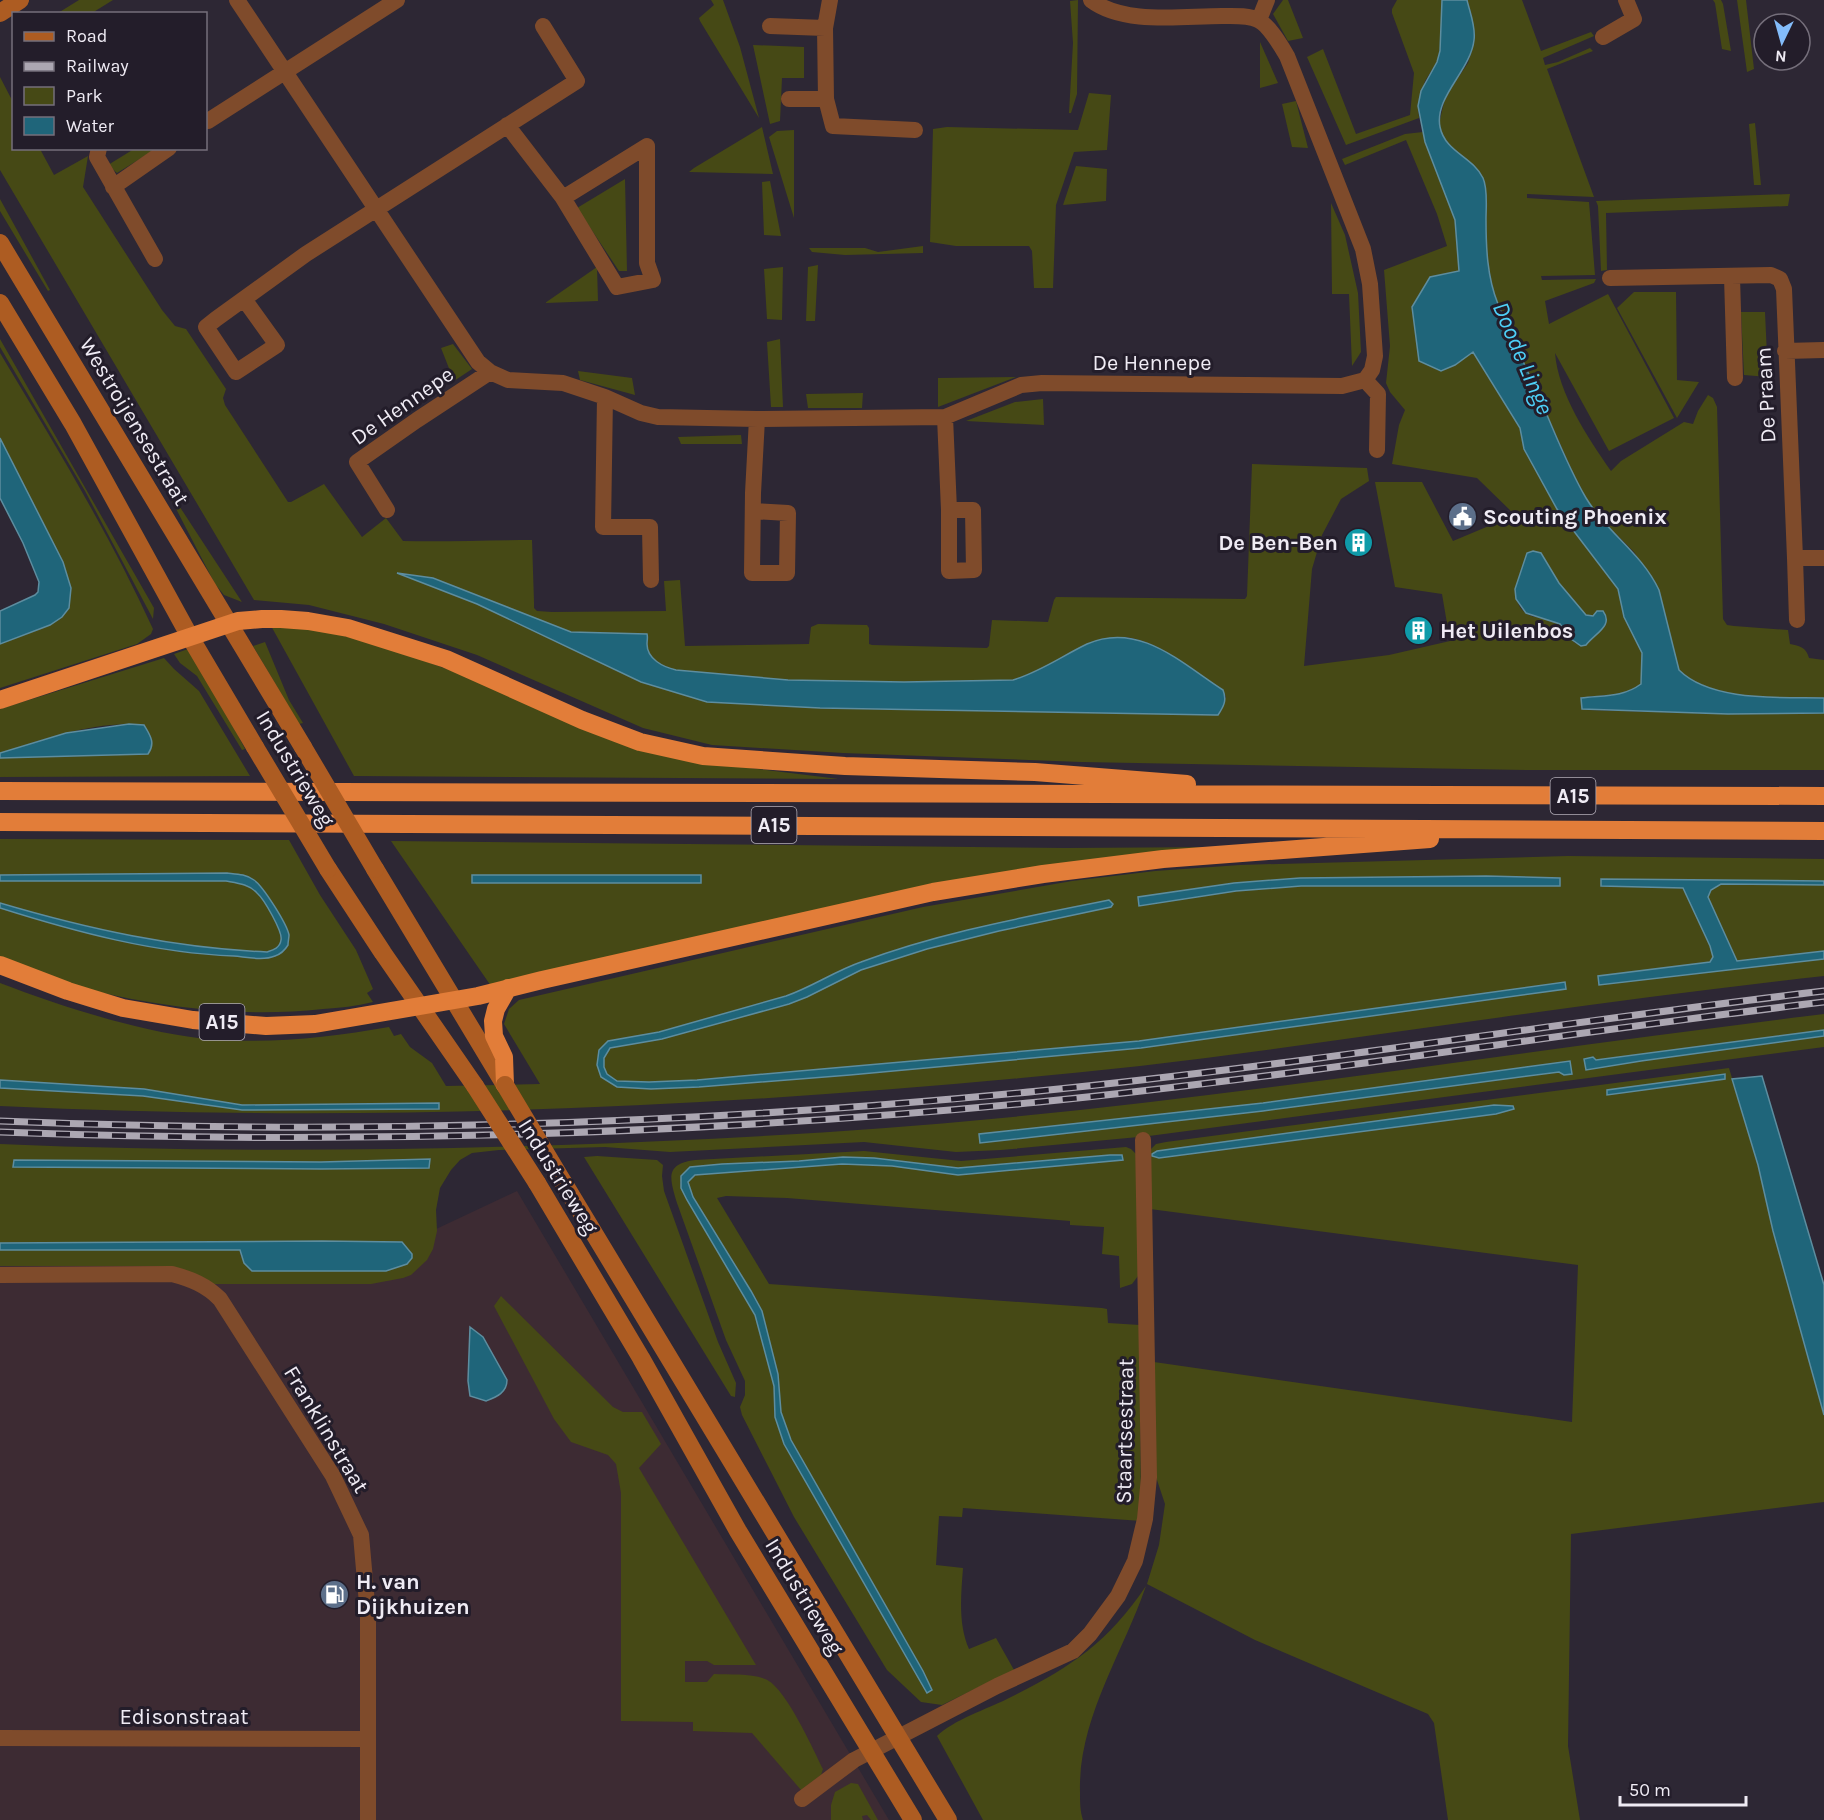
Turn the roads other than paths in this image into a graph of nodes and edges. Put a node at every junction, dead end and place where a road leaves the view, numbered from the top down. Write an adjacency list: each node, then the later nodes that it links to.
1 (20, 0): 8 (main road)
2 (237, 0): 14 (street, De Hennepe)
3 (397, 0): 14 (street)
4 (830, 0): 12 (street)
5 (1090, 0): 9 (street)
6 (1267, 0): 9 (street)
7 (1626, 0): 13 (street)
8 (0, 13)
9 (1259, 20): 35 (street)
10 (543, 26): 18 (street)
11 (770, 26): 12 (street)
12 (825, 28): 16 (street)
13 (1603, 37)
14 (284, 72): 17 (street); 24 (street, De Hennepe)
15 (789, 99): 16 (street)
16 (826, 99): 19 (street)
17 (207, 120)
18 (507, 125): 23 (street); 24 (street)
19 (915, 129)
20 (99, 150): 22 (street)
21 (166, 150): 22 (street)
22 (112, 187): 26 (street)
23 (564, 198): 23 (street)
24 (376, 210): 29 (street); 33 (street, De Hennepe)
25 (0, 243): 47 (main road, Westroijensestraat)
26 (155, 259)
27 (1731, 277): 28 (street, De Praam); 32 (street, De Praam); 34 (street, De Praam)
28 (1610, 278)
29 (244, 299)
30 (0, 303): 48 (main road)
31 (1824, 350): 32 (street)
32 (1785, 351): 43 (street, De Praam)
33 (490, 372): 36 (street, De Hennepe); 40 (street, De Hennepe)
34 (1736, 378)
35 (1365, 380): 37 (street, De Hennepe); 39 (street)
36 (605, 397): 38 (street, De Hennepe); 45 (street)
37 (945, 417): 38 (street, De Hennepe); 41 (street)
38 (757, 419): 42 (street)
39 (1377, 450)
40 (387, 510)
41 (949, 510)
42 (753, 511)
43 (1796, 558): 44 (street); 46 (street, De Praam)
44 (1824, 558)
45 (651, 580)
46 (1797, 620)
47 (229, 624): 48 (highway, A15); 51 (highway, A15); 58 (main road, Industrieweg, bridge)
48 (190, 637): 49 (highway, A15); 59 (main road, Industrieweg, bridge)
49 (0, 700)
50 (0, 792): 51 (highway, A15)
51 (1323, 795): 52 (highway, A15)
52 (1824, 796)
53 (0, 822): 54 (highway, A15)
54 (1548, 830): 55 (highway, A15); 57 (highway, A15)
55 (1824, 831)
56 (0, 965): 59 (highway, A15)
57 (508, 988): 58 (highway, A15); 60 (highway)
58 (455, 999): 59 (highway, A15); 60 (main road, Industrieweg)
59 (419, 1005): 66 (main road, Industrieweg, bridge)
60 (506, 1085): 63 (main road, Industrieweg, bridge)
61 (1143, 1140): 63 (street, Staartsestraat)
62 (0, 1275): 65 (street, Franklinstraat)
63 (898, 1737): 66 (street); 70 (main road, Industrieweg)
64 (0, 1738): 65 (street, Edisonstraat)
65 (367, 1739): 68 (street, Franklinstraat)
66 (872, 1751): 67 (street); 69 (main road, Industrieweg)
67 (802, 1799)
68 (368, 1820)
69 (913, 1820)
70 (948, 1820)

